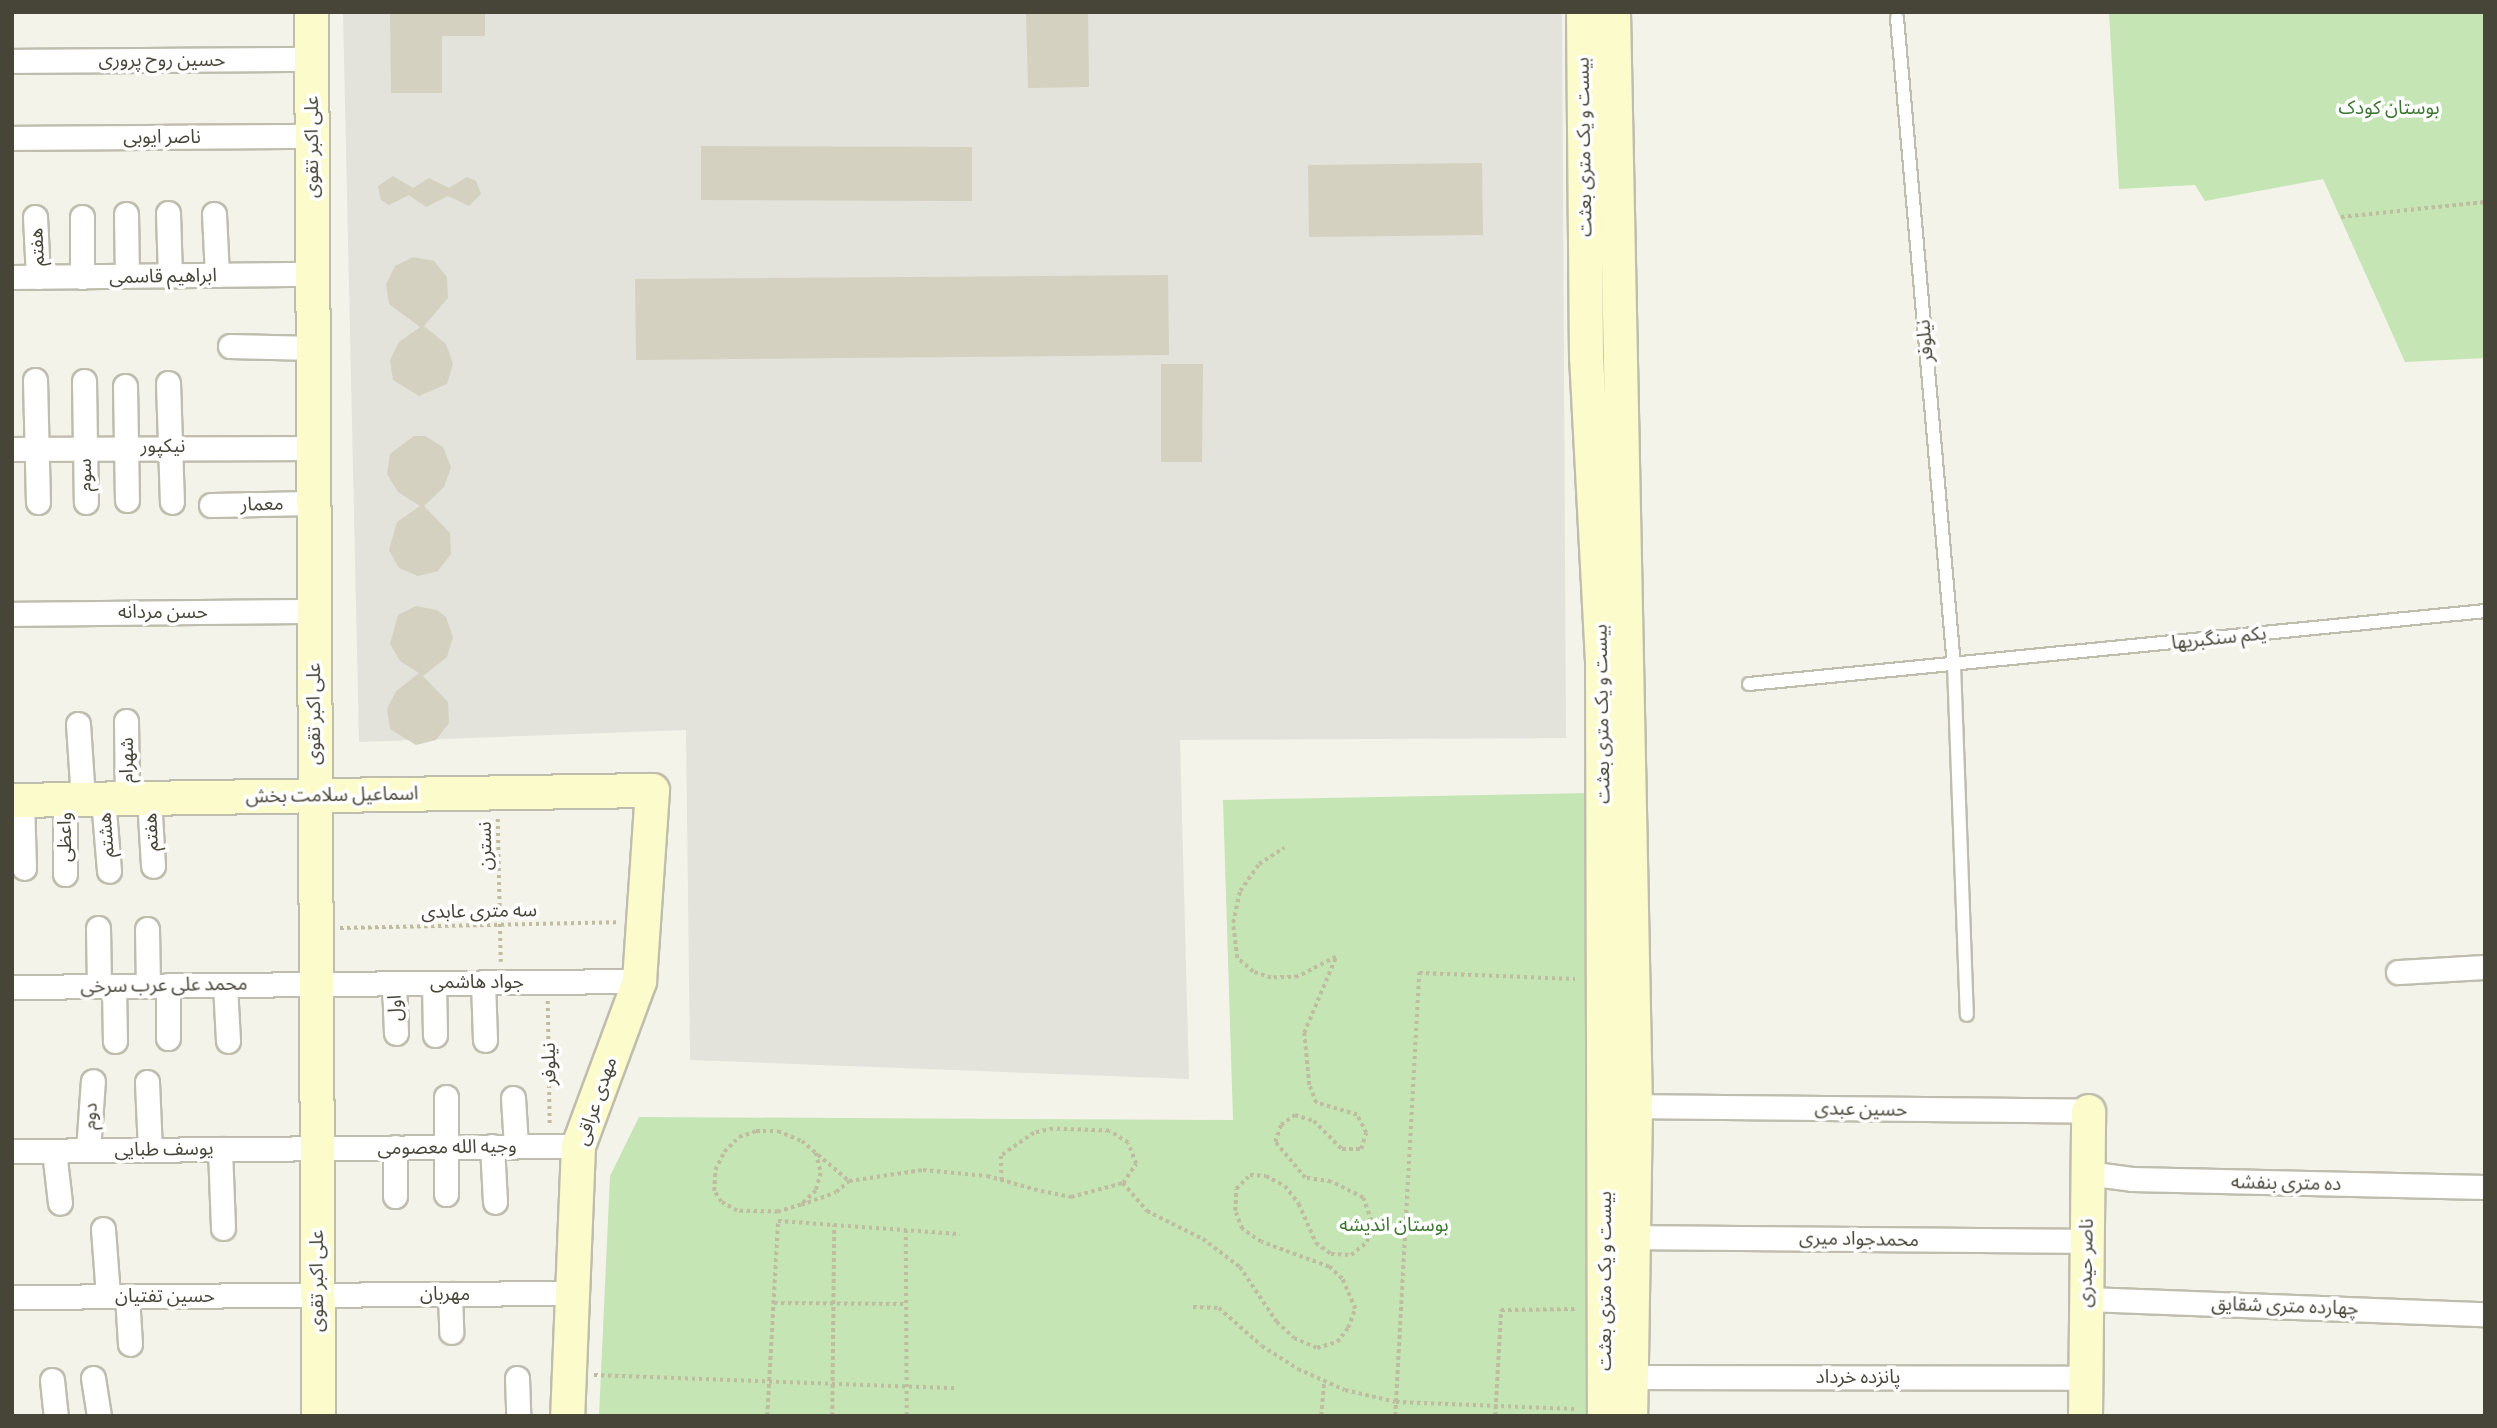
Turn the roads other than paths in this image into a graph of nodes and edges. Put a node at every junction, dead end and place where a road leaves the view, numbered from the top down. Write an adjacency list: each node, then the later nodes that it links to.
1 (311, 12): 5 (street, علی اکبر تقوی)
2 (1583, 12): 115 (street, بیست و یک متری بعثت)
3 (1613, 12): 78 (street, بیست و یک متری بعثت)
4 (1897, 18): 42 (lane, نیلوفر)
5 (311, 59): 6 (street, حسین روح پروری); 7 (street, علی اکبر تقوی)
6 (12, 61)
7 (312, 136): 8 (street, ناصر ایوبی); 14 (street, علی اکبر تقوی)
8 (12, 138)
9 (168, 213): 17 (street)
10 (126, 214): 16 (street)
11 (214, 214): 15 (street)
12 (36, 217): 19 (street, هفتم)
13 (82, 217): 20 (street)
14 (313, 274): 15 (street, ابراهیم قاسمی); 22 (street, علی اکبر تقوی)
15 (217, 275): 17 (street, ابراهیم قاسمی)
16 (127, 276): 17 (street, ابراهیم قاسمی); 20 (street, ابراهیم قاسمی)
17 (170, 276)
18 (12, 277): 19 (street, ابراهیم قاسمی)
19 (38, 277): 20 (street, ابراهیم قاسمی)
20 (82, 277)
21 (230, 346): 22 (street)
22 (313, 348): 30 (street, علی اکبر تقوی)
23 (35, 380): 31 (street)
24 (84, 381): 29 (street, سوم)
25 (168, 383): 28 (street)
26 (125, 386): 27 (street)
27 (127, 446): 28 (street, نیکپور); 29 (street, نیکپور); 33 (street)
28 (169, 446): 30 (street, نیکپور); 36 (street)
29 (85, 447): 31 (street, نیکپور); 35 (street, سوم)
30 (313, 447): 37 (street, علی اکبر تقوی)
31 (36, 448): 32 (street, نیکپور); 34 (street)
32 (12, 449)
33 (127, 500)
34 (38, 502)
35 (86, 502)
36 (172, 502)
37 (313, 503): 38 (street, معمار); 39 (street, علی اکبر تقوی)
38 (212, 505)
39 (314, 611): 41 (street, حسن مردانه); 47 (street, علی اکبر تقوی)
40 (2485, 611): 42 (lane, یکم سنگبریها)
41 (12, 614)
42 (1954, 665): 43 (lane, یکم سنگبریها); 67 (lane, نیلوفر)
43 (1749, 684)
44 (126, 721): 48 (street, شهرام)
45 (78, 724): 48 (street)
46 (652, 790): 47 (street, اسماعیل سلامت بخش); 58 (street, مهدی عراقی)
47 (315, 796): 48 (street, اسماعیل سلامت بخش); 62 (street, علی اکبر تقوی)
48 (105, 799): 49 (street, اسماعیل سلامت بخش); 50 (street, هفتم); 52 (street, هشتم); 53 (street, واعظی)
49 (17, 800): 51 (street)
50 (153, 866)
51 (24, 869)
52 (109, 871)
53 (65, 874)
54 (98, 928): 65 (street)
55 (147, 929): 63 (street)
56 (2485, 967): 57 (street)
57 (2398, 972)
58 (639, 981): 59 (street, جواد هاشمی); 82 (street, مهدی عراقی)
59 (492, 982): 61 (street, جواد هاشمی); 71 (street)
60 (394, 983): 61 (street, جواد هاشمی); 62 (street, جواد هاشمی); 68 (street, اول)
61 (433, 983): 69 (street)
62 (316, 984): 64 (street, محمد علی عرب سرخی); 85 (street, علی اکبر تقوی)
63 (158, 985): 64 (street, محمد علی عرب سرخی); 65 (street, محمد علی عرب سرخی); 70 (street)
64 (225, 985): 73 (street)
65 (106, 986): 66 (street, محمد علی عرب سرخی); 72 (street)
66 (12, 987)
67 (1967, 1014)
68 (396, 1032)
69 (435, 1035)
70 (168, 1038)
71 (485, 1040)
72 (115, 1041)
73 (228, 1041)
74 (93, 1081): 87 (street, دوم)
75 (147, 1083): 88 (street)
76 (446, 1097): 84 (street)
77 (513, 1098): 81 (street)
78 (1635, 1106): 79 (street, حسین عبدی); 99 (street, بیست و یک متری بعثت)
79 (2088, 1111): 91 (street, ناصر حیدری)
80 (492, 1146): 81 (street, وجیه الله معصومی); 84 (street, وجیه الله معصومی); 95 (street)
81 (516, 1146): 82 (street, وجیه الله معصومی)
82 (564, 1146): 101 (street, مهدی عراقی)
83 (395, 1147): 84 (street, وجیه الله معصومی); 85 (street, وجیه الله معصومی); 94 (street)
84 (447, 1147): 93 (street)
85 (316, 1148): 86 (street, یوسف طبایی); 103 (street, علی اکبر تقوی)
86 (220, 1149): 88 (street, یوسف طبایی); 97 (street)
87 (88, 1150): 88 (street, یوسف طبایی); 90 (street, یوسف طبایی)
88 (150, 1150)
89 (12, 1151): 90 (street, یوسف طبایی)
90 (54, 1151): 96 (street)
91 (2087, 1173): 92 (street, ده متری بنفشه); 100 (street, ناصر حیدری)
92 (2485, 1187)
93 (446, 1194)
94 (395, 1196)
95 (495, 1202)
96 (60, 1203)
97 (223, 1228)
98 (103, 1229): 104 (street)
99 (1632, 1237): 100 (street, محمدجواد میری); 110 (street, بیست و یک متری بعثت)
100 (2087, 1241): 106 (street, ناصر حیدری)
101 (572, 1293): 102 (street, مهربان); 120 (street, مهدی عراقی)
102 (450, 1294): 103 (street, مهربان); 108 (street)
103 (317, 1295): 104 (street, حسین تفتیان); 118 (street, علی اکبر تقوی)
104 (118, 1296): 105 (street, حسین تفتیان); 109 (street)
105 (12, 1297)
106 (2086, 1299): 107 (street, چهارده متری شقایق); 113 (street, ناصر حیدری)
107 (2485, 1314)
108 (451, 1332)
109 (130, 1344)
110 (1630, 1377): 113 (street, پانزده خرداد); 121 (street, بیست و یک متری بعثت)
111 (93, 1378): 117 (street)
112 (517, 1378): 119 (street)
113 (2085, 1378): 122 (street, ناصر حیدری)
114 (52, 1380): 116 (street)
115 (1595, 1412)
116 (56, 1416)
117 (99, 1416)
118 (318, 1416)
119 (518, 1416)
120 (567, 1416)
121 (1630, 1416)
122 (2085, 1416)

